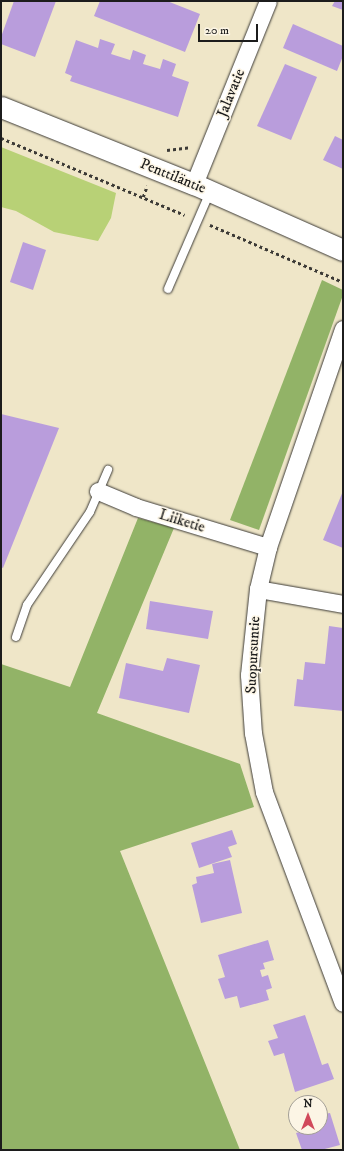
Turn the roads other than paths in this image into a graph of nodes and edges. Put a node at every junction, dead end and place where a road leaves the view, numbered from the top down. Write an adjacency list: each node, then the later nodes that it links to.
1 (268, 1): 3 (street, Jalavatie)
2 (1, 107): 3 (street, Penttiläntie)
3 (202, 188): 4 (street, Penttiläntie); 5 (lane)
4 (343, 250)
5 (168, 289)
6 (343, 329): 9 (street, Suopursuntie)
7 (108, 470): 8 (lane)
8 (98, 491): 9 (street, Liiketie); 12 (lane)
9 (268, 547): 10 (street, Suopursuntie)
10 (258, 589): 11 (street); 13 (street, Suopursuntie)
11 (343, 604)
12 (16, 637)
13 (337, 967): 14 (street, Suopursuntie)
14 (343, 1003)

